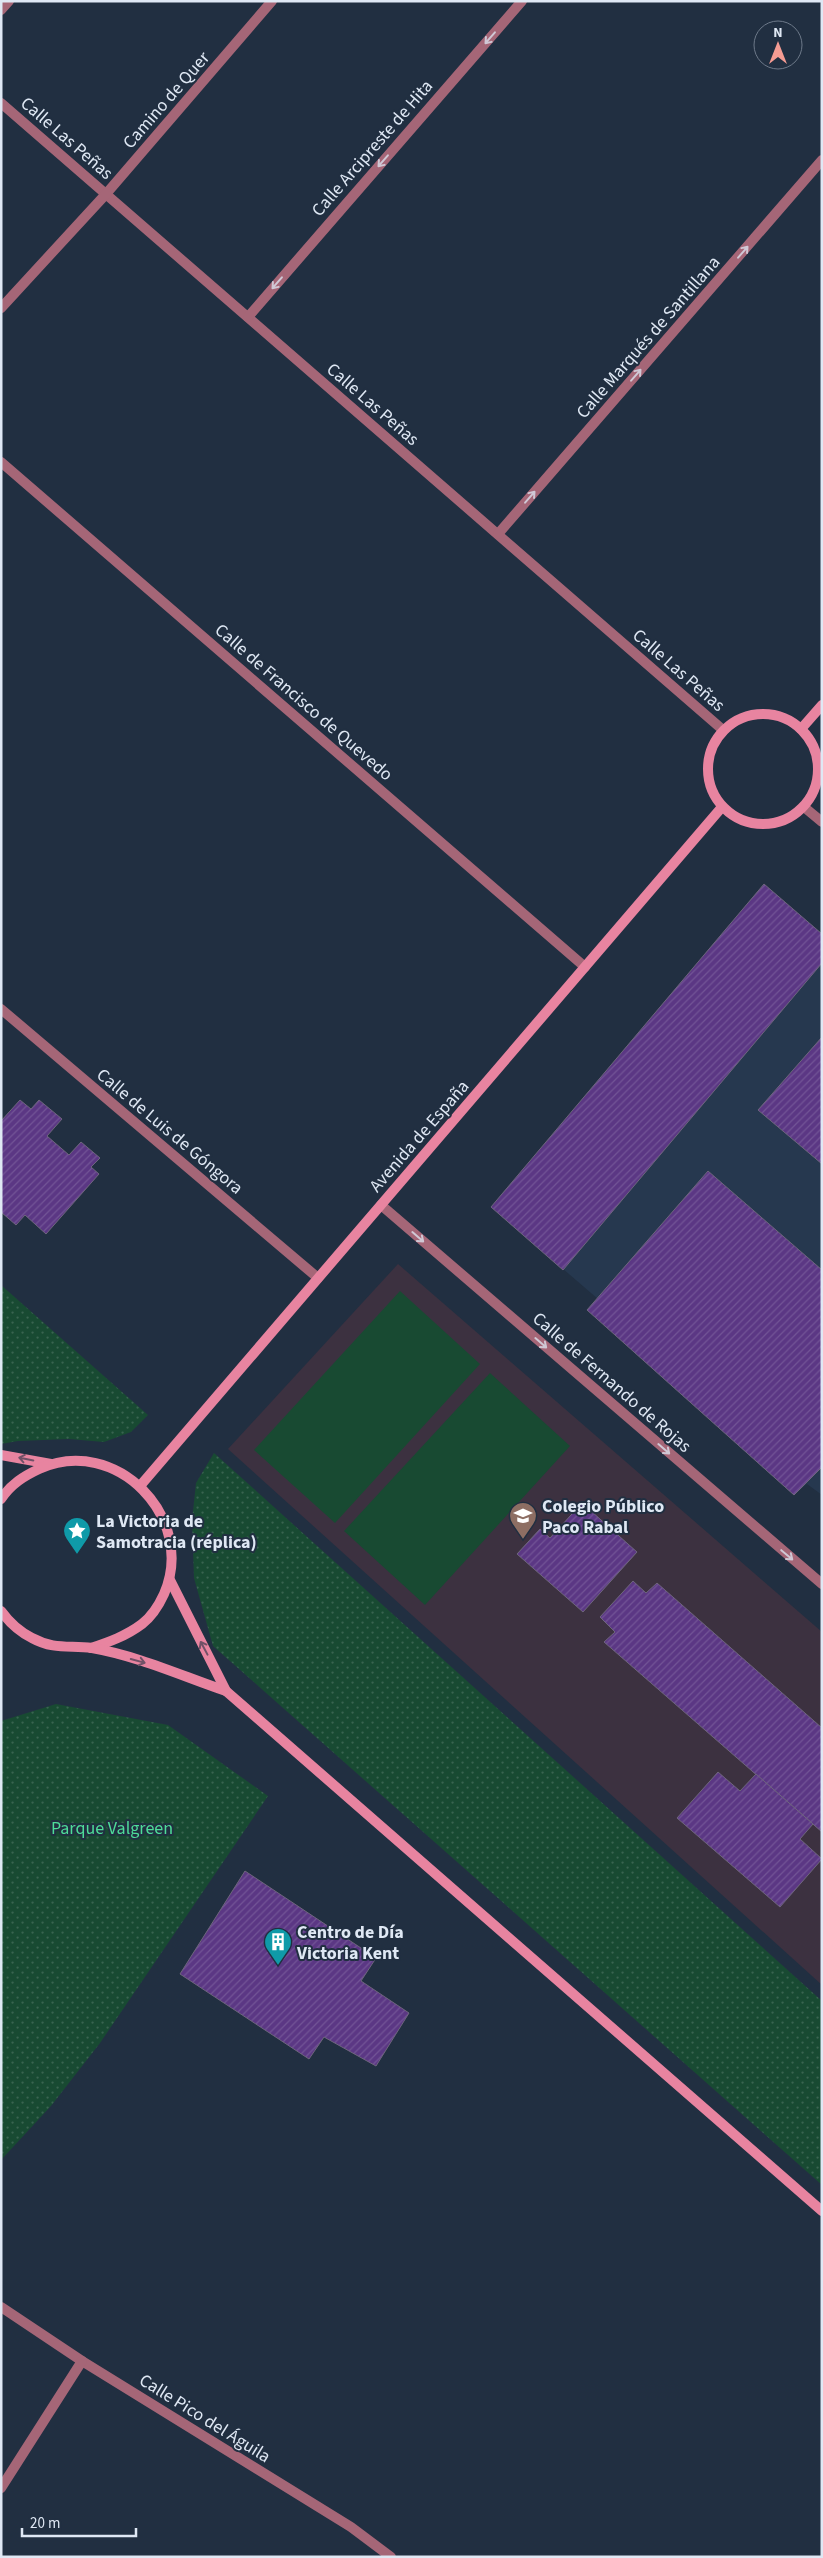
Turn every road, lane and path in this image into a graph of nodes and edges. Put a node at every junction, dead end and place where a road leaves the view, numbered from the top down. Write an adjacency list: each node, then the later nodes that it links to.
1 (9, 1): 4 (street)
2 (272, 1): 7 (street, Camino de Quer)
3 (522, 1): 9 (street, Calle Arcipreste de Hita, one-way to 9)
4 (1, 10)
5 (1, 103): 7 (street, Calle Las Peñas)
6 (822, 160): 11 (street, Calle Marqués de Santillana, one-way to 6)
7 (106, 194): 8 (street, Camino de Quer); 9 (street, Calle Las Peñas)
8 (1, 308)
9 (248, 317): 11 (street, Calle Las Peñas)
10 (1, 462): 18 (street, Calle de Francisco de Quevedo)
11 (498, 534): 14 (street, Calle Las Peñas)
12 (822, 705): 13 (street)
13 (801, 729): 14 (street); 16 (street)
14 (723, 730): 15 (street)
15 (722, 807): 16 (street); 18 (street, Avenida de España)
16 (804, 807): 17 (street)
17 (822, 822)
18 (585, 967): 20 (street, Avenida de España)
19 (1, 1009): 21 (street, Calle de Luis de Góngora)
20 (381, 1205): 21 (street, Avenida de España); 27 (street, Calle de Fernando de Rojas, one-way to 27)
21 (318, 1278): 24 (street, Avenida de España)
22 (1, 1454): 23 (street, one-way to 22)
23 (51, 1464): 24 (street); 25 (street)
24 (140, 1486): 26 (street)
25 (1, 1499)
26 (170, 1580): 30 (street); 31 (street, one-way to 26)
27 (822, 1584)
28 (1, 1611): 29 (street)
29 (5, 1624): 30 (street)
30 (90, 1648): 31 (street, one-way to 31)
31 (226, 1691): 32 (street)
32 (822, 2211)
33 (1, 2307): 34 (street, Calle Pico del Águila)
34 (82, 2361): 35 (street); 36 (street, Calle Pico del Águila)
35 (1, 2488)
36 (391, 2557)

